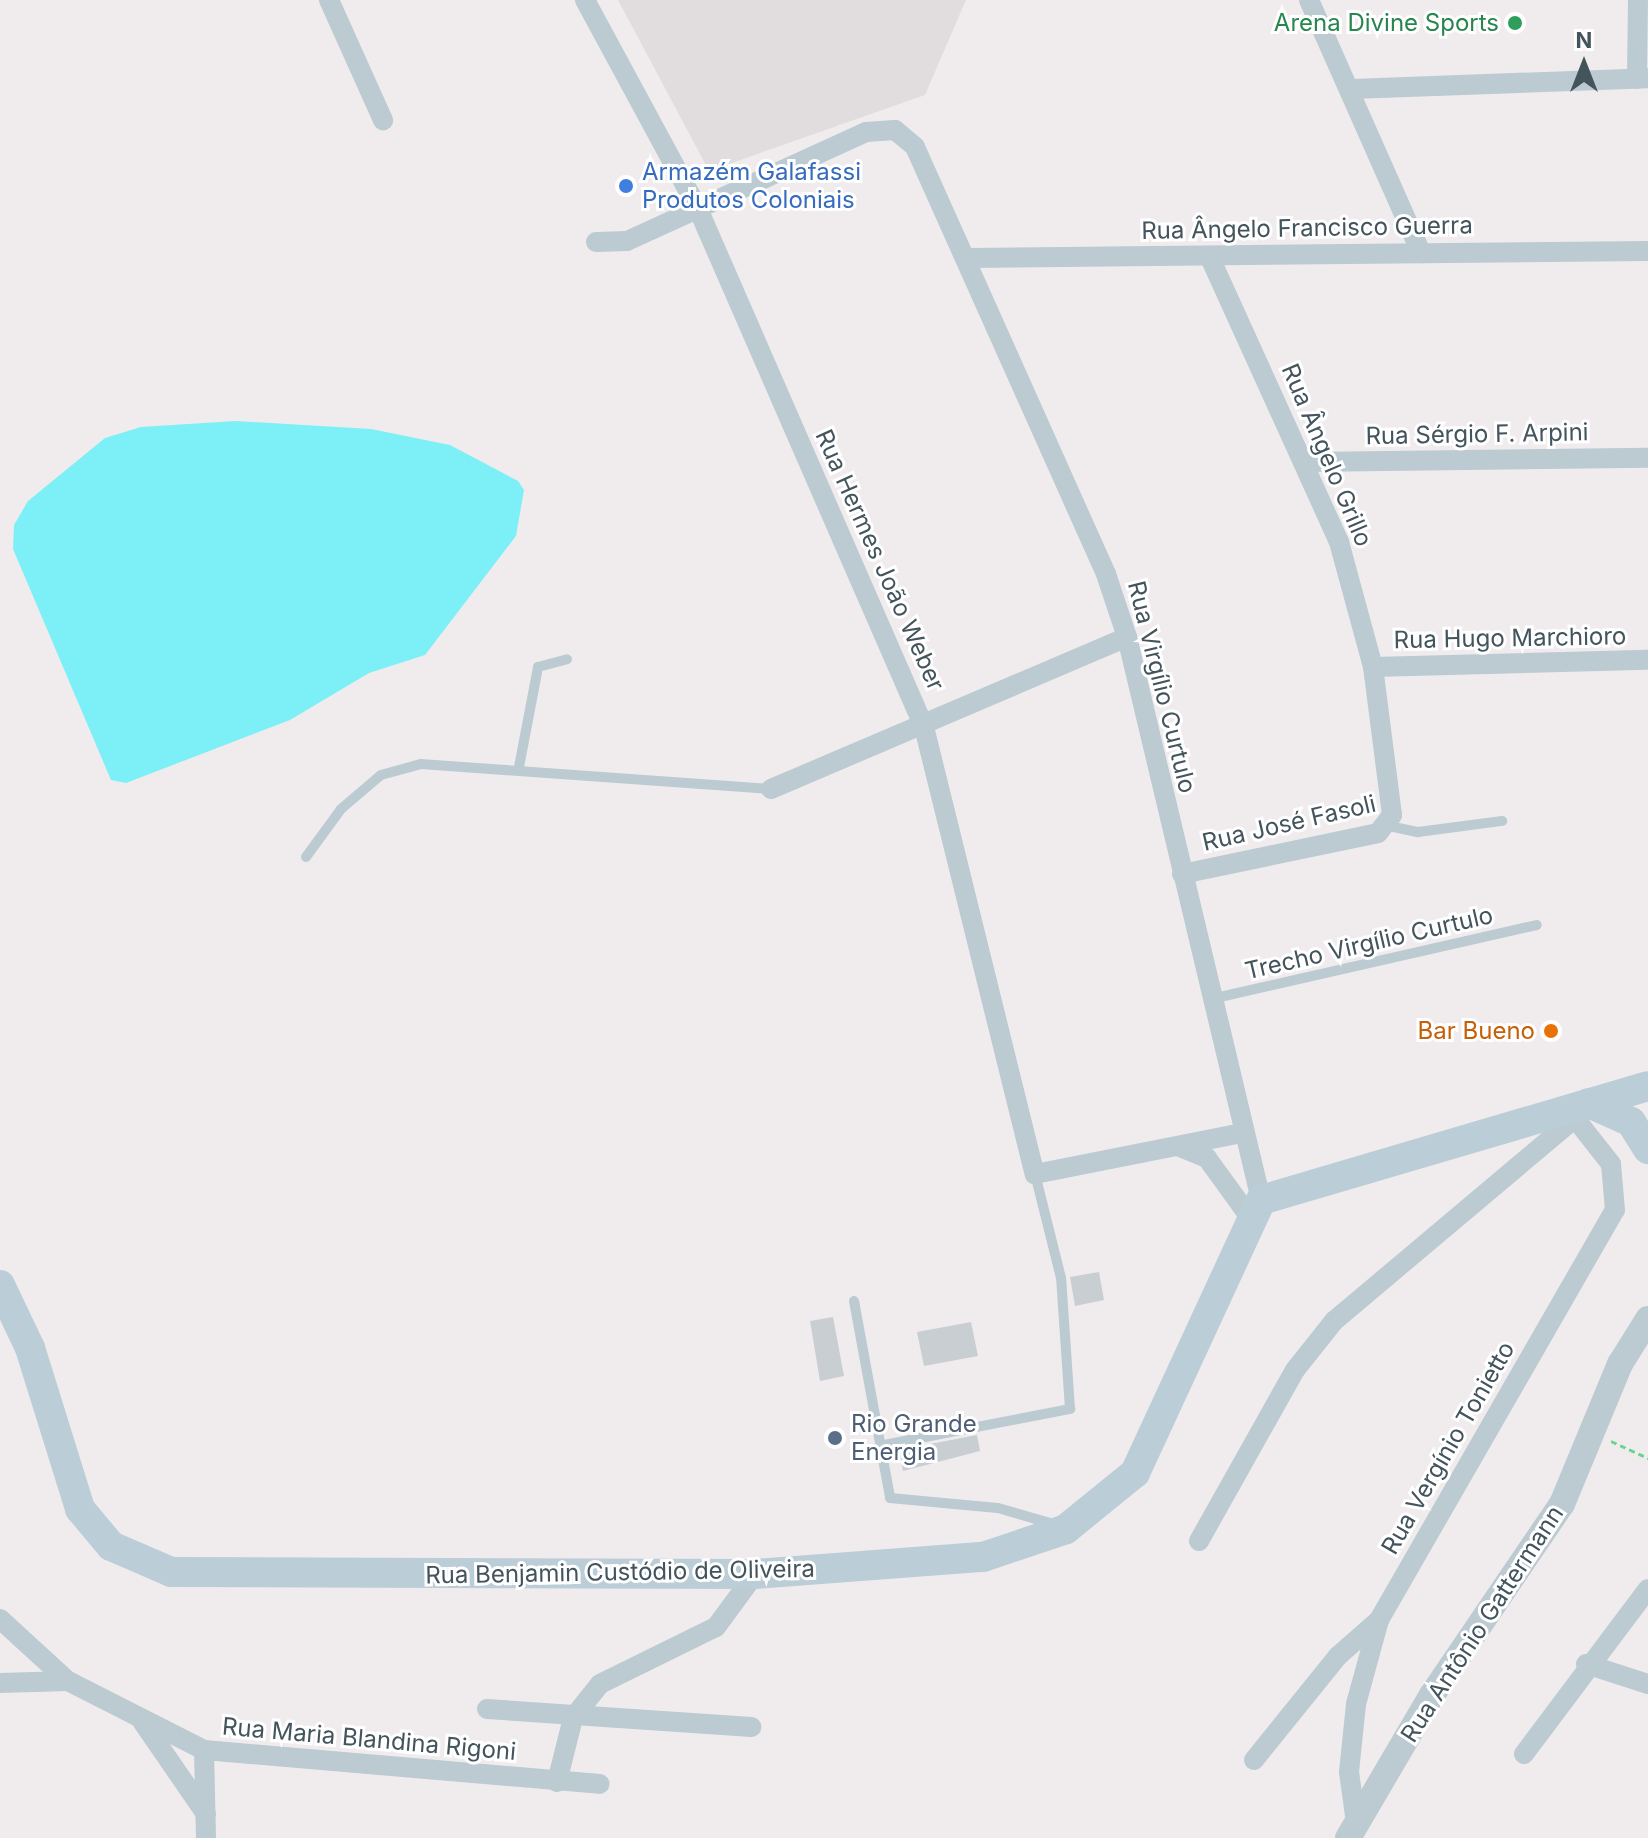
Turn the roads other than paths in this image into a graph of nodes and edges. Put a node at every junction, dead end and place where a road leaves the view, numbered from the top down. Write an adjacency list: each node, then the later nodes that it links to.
1 (329, 0): 7 (street)
2 (585, 0): 8 (street, Rua Hermes João Weber)
3 (1309, 0): 6 (street)
4 (1638, 0): 5 (street)
5 (1642, 78): 6 (street)
6 (1352, 89): 11 (street)
7 (383, 120)
8 (699, 211): 9 (street); 13 (street, Rua Virgílio Curtulo); 20 (street, Rua Hermes João Weber)
9 (596, 242)
10 (1648, 251): 11 (street, Rua Ângelo Francisco Guerra)
11 (1421, 253): 12 (street, Rua Ângelo Francisco Guerra)
12 (1209, 256): 13 (street, Rua Ângelo Francisco Guerra); 15 (street, Rua Ângelo Grillo)
13 (966, 258): 16 (street, Rua Virgílio Curtulo)
14 (1648, 458): 15 (street, Rua Sérgio F. Arpini)
15 (1307, 462): 19 (street, Rua Ângelo Grillo)
16 (1127, 637): 20 (street); 26 (street, Rua Virgílio Curtulo)
17 (567, 659): 21 (lane)
18 (1648, 660): 19 (street, Rua Hugo Marchioro)
19 (1373, 667): 24 (street, Rua Ângelo Grillo)
20 (924, 727): 22 (street); 35 (street, Rua Hermes João Weber)
21 (519, 767): 22 (lane); 25 (lane)
22 (771, 789)
23 (1502, 821): 24 (lane, Rua José Fasoli)
24 (1389, 826): 26 (street, Rua José Fasoli)
25 (306, 857)
26 (1182, 874): 28 (street, Rua Virgílio Curtulo)
27 (1537, 925): 28 (lane, Trecho Virgílio Curtulo)
28 (1209, 1000): 32 (street, Rua Virgílio Curtulo)
29 (1646, 1083): 30 (main road); 31 (main road)
30 (1584, 1113): 34 (main road); 36 (main road); 42 (street); 46 (street, Rua Vergínio Tonietto)
31 (1648, 1122)
32 (1242, 1133): 33 (street); 36 (street, Rua Virgílio Curtulo)
33 (1180, 1147): 35 (street); 36 (street)
34 (1648, 1149)
35 (1035, 1174): 40 (lane)
36 (1255, 1208): 41 (main road, Rua Benjamin Custódio de Oliveira)
37 (0, 1285): 43 (main road, Rua Benjamin Custódio de Oliveira)
38 (854, 1301): 40 (lane)
39 (1648, 1319): 61 (street, Rua Antônio Gattermann)
40 (879, 1446): 41 (lane)
41 (1066, 1529): 43 (main road, Rua Benjamin Custódio de Oliveira)
42 (1199, 1541)
43 (755, 1574): 52 (street)
44 (1648, 1589): 47 (street)
45 (0, 1619): 48 (street, Rua Maria Blandina Rigoni)
46 (1379, 1620): 57 (street); 61 (street, Rua Vergínio Tonietto)
47 (1586, 1664): 50 (street); 56 (street)
48 (68, 1681): 49 (street); 53 (street, Rua Maria Blandina Rigoni)
49 (0, 1683)
50 (1648, 1684)
51 (487, 1709): 52 (street)
52 (573, 1718): 54 (street); 58 (street)
53 (142, 1721): 55 (street, Rua Maria Blandina Rigoni); 60 (street, Rua Maria Blandina Rigoni)
54 (751, 1727)
55 (204, 1750): 58 (street, Rua Maria Blandina Rigoni); 60 (street)
56 (1524, 1754)
57 (1254, 1760)
58 (557, 1782): 59 (street, Rua Maria Blandina Rigoni)
59 (600, 1784)
60 (206, 1814): 62 (street)
61 (1352, 1830)
62 (206, 1838)

